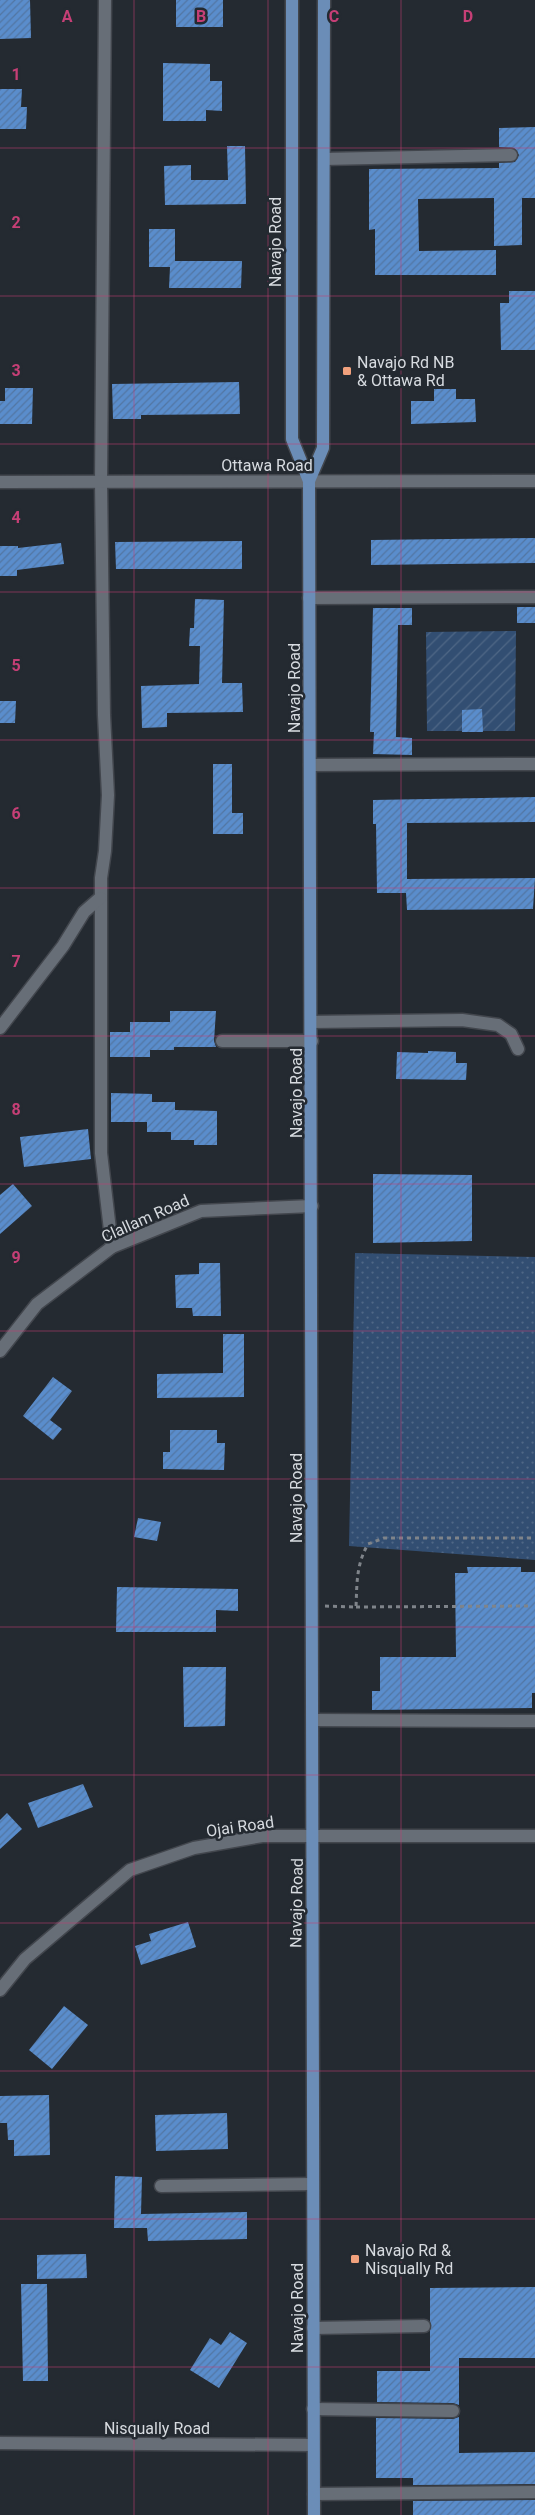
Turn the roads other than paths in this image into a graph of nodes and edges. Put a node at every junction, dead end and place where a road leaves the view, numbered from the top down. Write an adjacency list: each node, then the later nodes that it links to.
1 (105, 0): 9 (street)
2 (292, 0): 6 (main road, Navajo Road)
3 (324, 0): 5 (main road, Navajo Road)
4 (512, 155): 5 (street)
5 (324, 159): 6 (main road, Navajo Road)
6 (309, 481): 7 (street, Ottawa Road); 9 (street, Ottawa Road); 11 (main road, Navajo Road)
7 (535, 481)
8 (0, 482): 9 (street, Ottawa Road)
9 (101, 482): 14 (street)
10 (535, 597): 11 (street)
11 (309, 598): 13 (main road, Navajo Road)
12 (535, 764): 13 (street)
13 (310, 765): 15 (main road, Navajo Road)
14 (100, 898): 16 (street); 21 (street)
15 (311, 1022): 18 (main road, Navajo Road); 19 (street)
16 (0, 1028)
17 (222, 1041): 18 (street)
18 (312, 1041): 20 (main road, Navajo Road)
19 (518, 1049)
20 (312, 1206): 21 (street, Clallam Road); 23 (main road, Navajo Road)
21 (112, 1247): 22 (street, Clallam Road)
22 (0, 1351)
23 (313, 1720): 24 (street); 25 (main road, Navajo Road)
24 (535, 1722)
25 (313, 1836): 26 (street, Ojai Road); 27 (street, Ojai Road); 28 (main road, Navajo Road)
26 (535, 1836)
27 (0, 1990)
28 (312, 2184): 29 (street); 31 (main road, Navajo Road)
29 (161, 2186)
30 (424, 2326): 31 (street)
31 (313, 2328): 32 (main road, Navajo Road)
32 (313, 2409): 33 (street); 35 (main road, Navajo Road)
33 (453, 2411)
34 (0, 2444): 35 (street, Nisqually Road)
35 (313, 2445): 37 (main road, Navajo Road)
36 (535, 2492): 37 (street)
37 (314, 2494): 38 (main road, Navajo Road)
38 (314, 2515)

